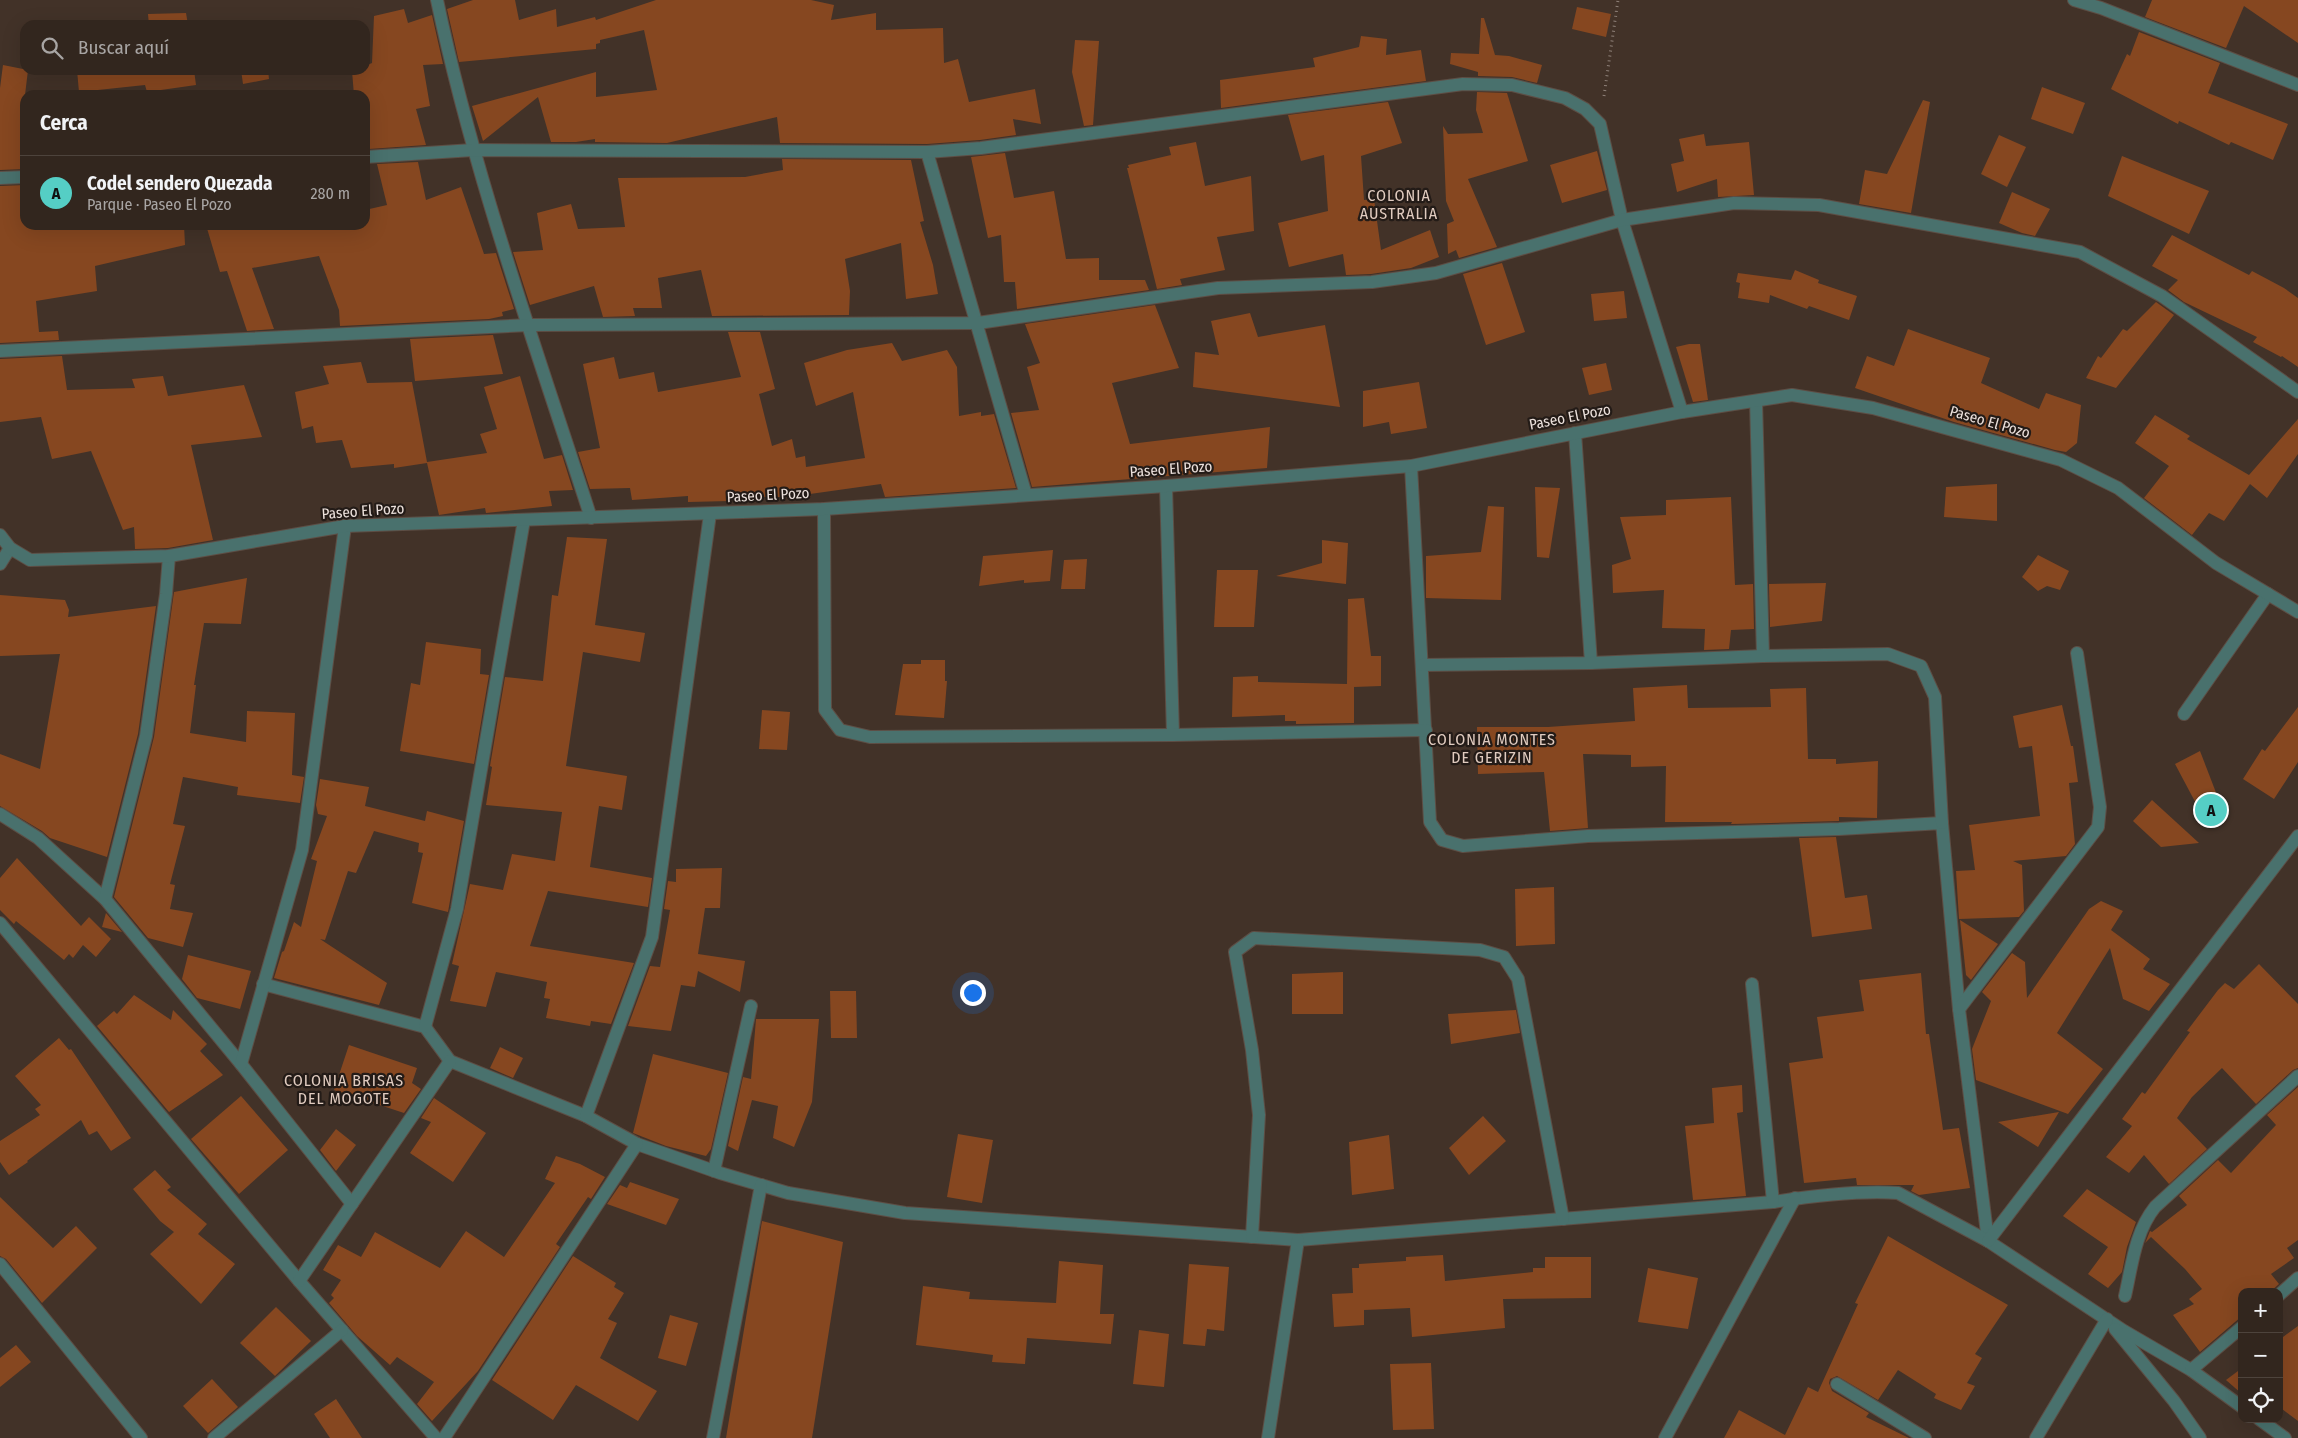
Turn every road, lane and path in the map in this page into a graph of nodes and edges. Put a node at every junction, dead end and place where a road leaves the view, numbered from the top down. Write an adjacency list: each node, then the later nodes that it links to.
1 (437, 0): 6 (street)
2 (1618, 0): 5 (path)
3 (2074, 0): 4 (street)
4 (2298, 85)
5 (1600, 124): 7 (street); 11 (street)
6 (474, 150): 7 (street); 8 (street); 13 (street)
7 (926, 152): 12 (street)
8 (370, 156)
9 (20, 177): 10 (street)
10 (0, 178)
11 (1622, 220): 12 (street); 15 (street); 17 (street)
12 (978, 323): 13 (street); 21 (street)
13 (529, 325): 14 (street); 24 (street)
14 (0, 351)
15 (2298, 392)
16 (1756, 401): 17 (street, Paseo El Pozo); 31 (street, Paseo El Pozo); 34 (street)
17 (1682, 412): 18 (street, Paseo El Pozo)
18 (1575, 433): 19 (street, Paseo El Pozo); 35 (street)
19 (1411, 466): 20 (street, Paseo El Pozo); 36 (street)
20 (1166, 486): 21 (street, Paseo El Pozo); 39 (street)
21 (1026, 495): 22 (street, Paseo El Pozo)
22 (824, 509): 23 (street, Paseo El Pozo); 39 (street)
23 (710, 514): 24 (street, Paseo El Pozo); 53 (street)
24 (591, 518): 25 (street, Paseo El Pozo)
25 (524, 520): 26 (street, Paseo El Pozo); 49 (street)
26 (345, 526): 29 (street, Paseo El Pozo); 45 (street)
27 (0, 535): 28 (street, Paseo El Pozo)
28 (10, 548): 29 (street, Paseo El Pozo); 30 (street)
29 (169, 556): 43 (street)
30 (0, 564)
31 (2268, 594): 32 (street, Paseo El Pozo); 37 (street)
32 (2298, 612)
33 (2077, 653): 48 (street)
34 (1764, 656): 35 (street); 41 (street)
35 (1591, 663): 36 (street)
36 (1422, 665): 38 (street)
37 (2184, 714)
38 (1426, 730): 39 (street); 41 (street)
39 (1173, 735)
40 (0, 814): 43 (street)
41 (1942, 823): 48 (street)
42 (2298, 836): 63 (street)
43 (105, 898): 51 (street)
44 (0, 923): 66 (street)
45 (263, 984): 49 (street); 51 (street)
46 (1752, 984): 58 (street)
47 (751, 1006): 55 (street)
48 (1958, 1009): 63 (street)
49 (425, 1027): 50 (street)
50 (450, 1061): 53 (street); 59 (street)
51 (241, 1064): 59 (street)
52 (2298, 1076): 68 (street)
53 (586, 1116): 54 (street)
54 (637, 1144): 55 (street); 79 (street)
55 (714, 1171): 56 (street)
56 (761, 1185): 61 (street); 80 (street)
57 (1795, 1198): 58 (street); 63 (street); 82 (street)
58 (1773, 1202): 60 (street)
59 (352, 1204): 66 (street)
60 (1563, 1219): 61 (street); 62 (street)
61 (1252, 1237): 62 (street)
62 (1298, 1240): 81 (street)
63 (1988, 1241): 69 (street)
64 (0, 1264): 76 (street)
65 (2298, 1278): 67 (street)
66 (299, 1281): 70 (street)
67 (2283, 1291)
68 (2125, 1296)
69 (2107, 1319): 72 (street); 84 (street); 85 (street)
70 (342, 1330): 77 (street); 78 (street)
71 (2238, 1330): 72 (street)
72 (2191, 1370): 74 (street)
73 (1837, 1384): 83 (street)
74 (2238, 1404)
75 (2264, 1423): 86 (street)
76 (141, 1438)
77 (214, 1438)
78 (436, 1438)
79 (444, 1438)
80 (713, 1438)
81 (1268, 1438)
82 (1665, 1438)
83 (1925, 1438)
84 (2036, 1438)
85 (2200, 1438)
86 (2285, 1438)

